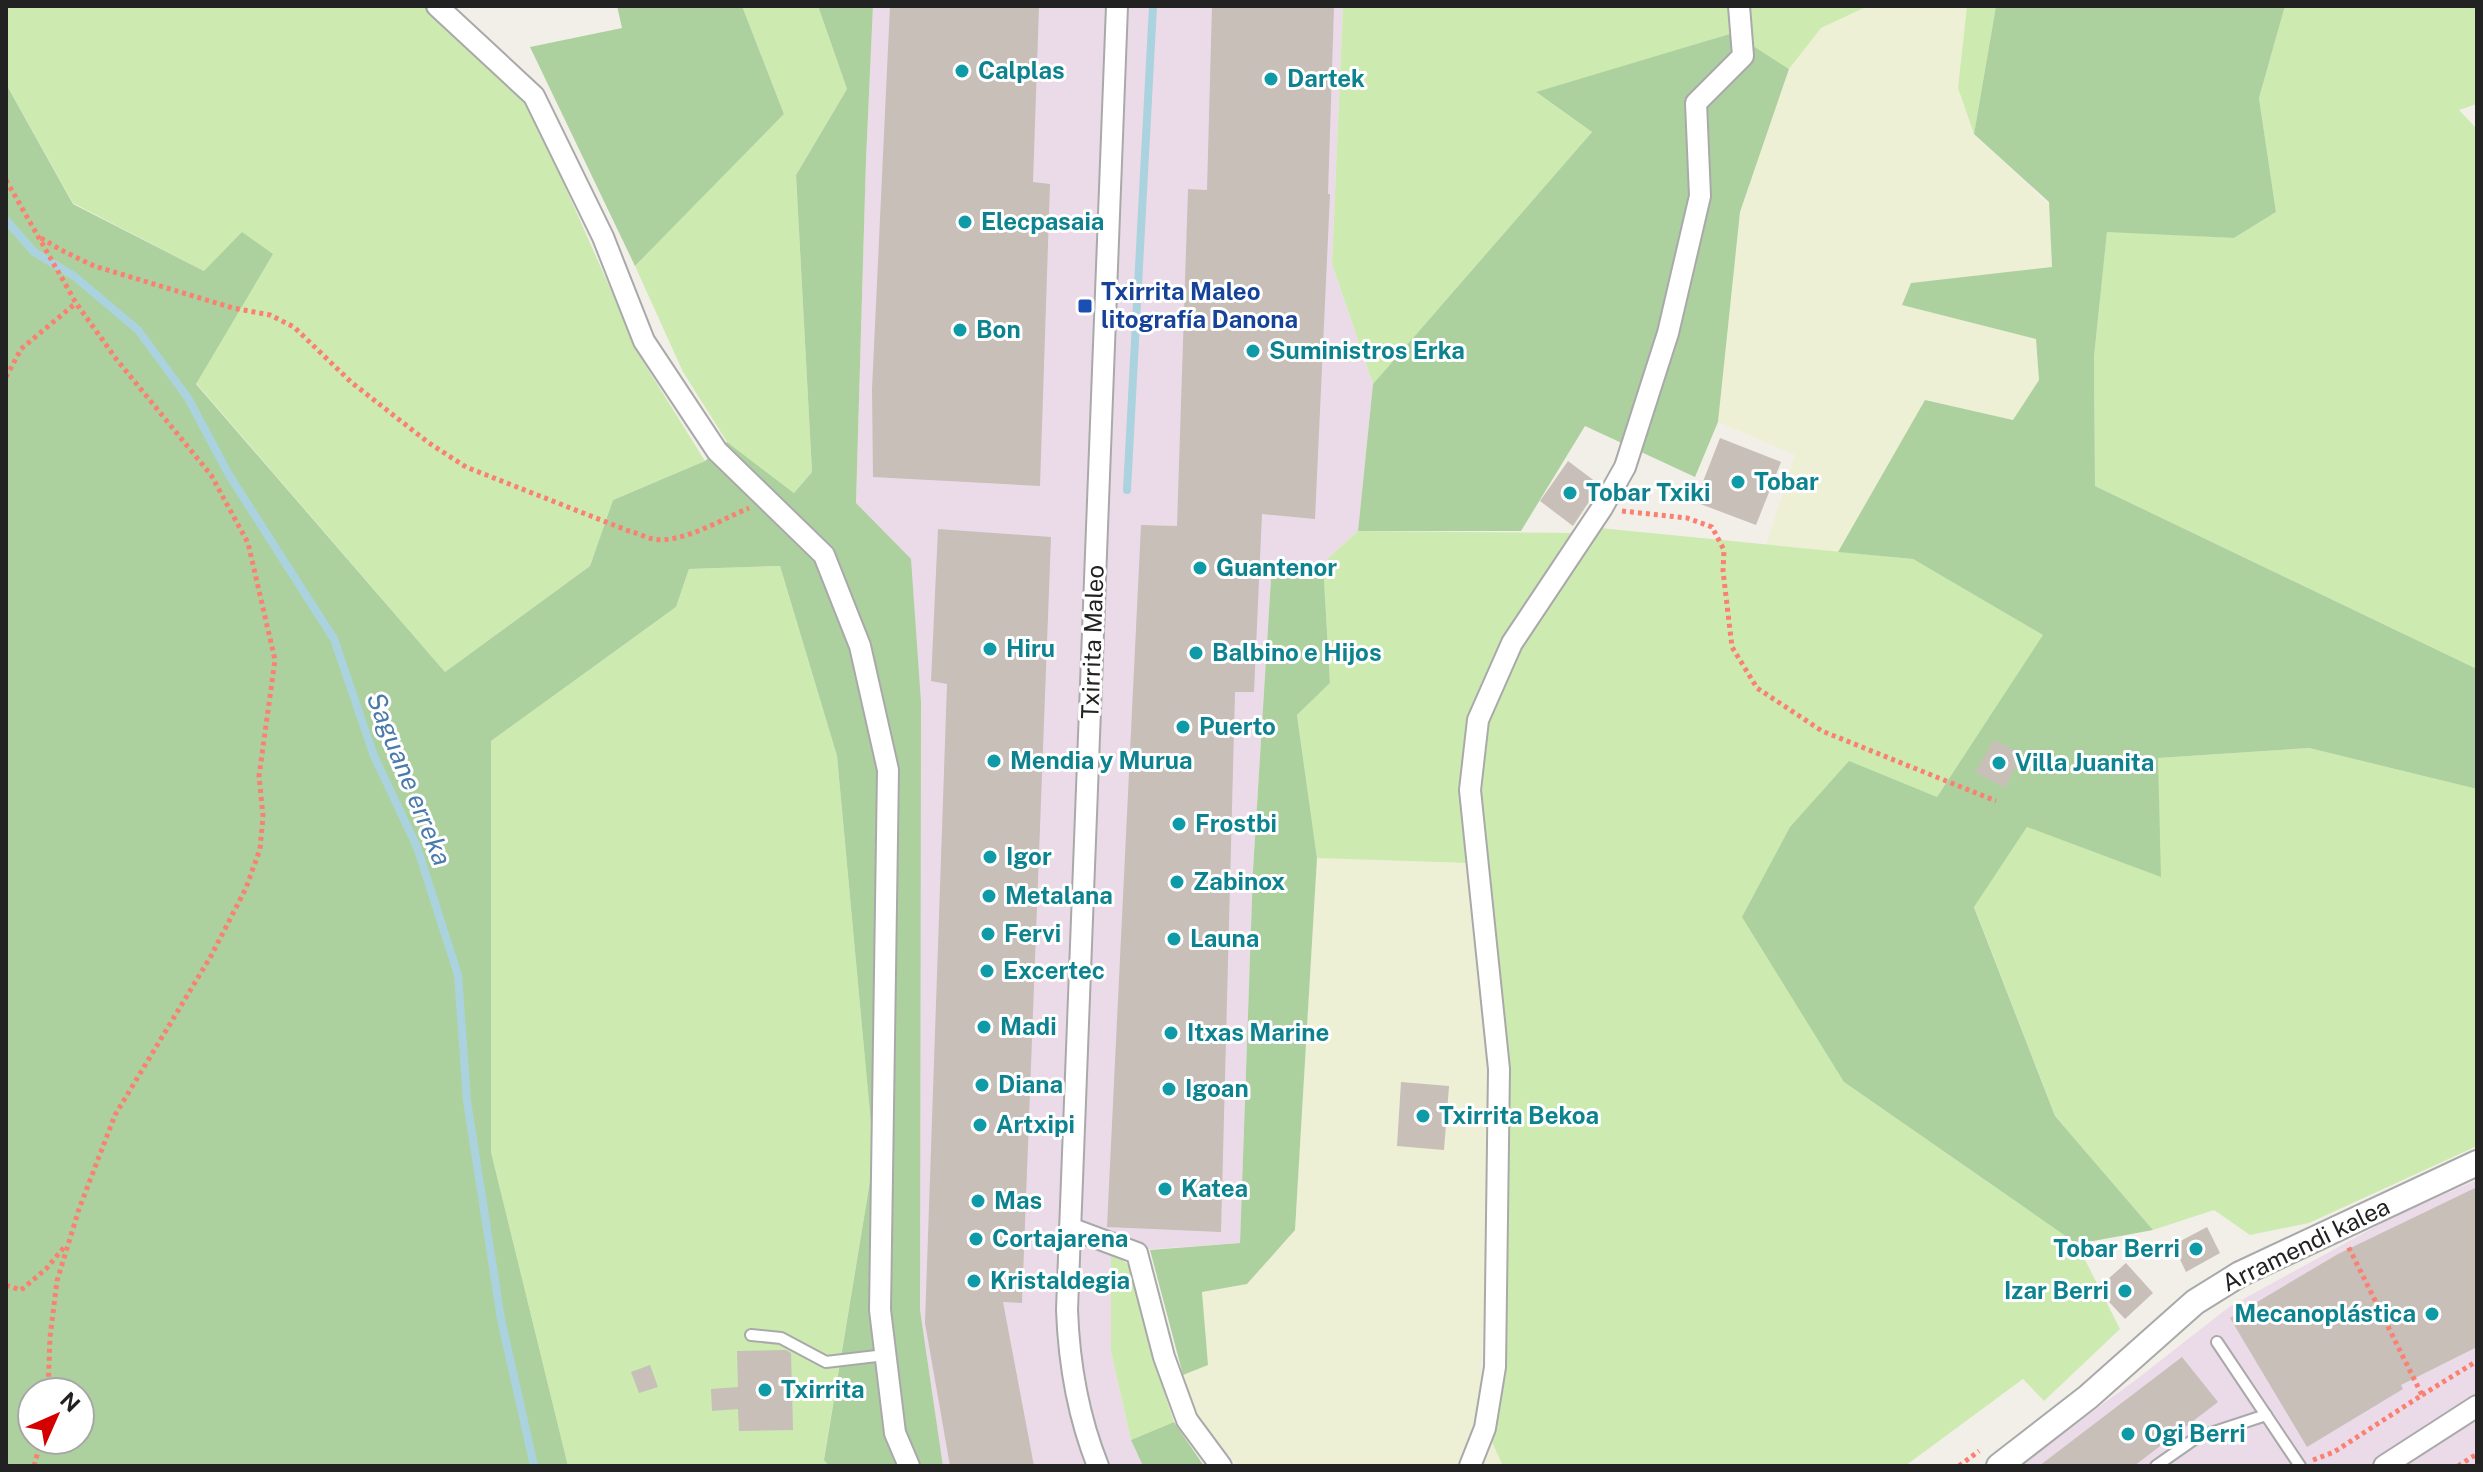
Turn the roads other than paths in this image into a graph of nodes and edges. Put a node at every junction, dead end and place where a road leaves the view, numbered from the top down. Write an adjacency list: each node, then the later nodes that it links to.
1 (437, 6): 8 (street)
2 (1117, 6): 5 (street, Txirrita Maleo)
3 (1739, 6): 15 (street)
4 (2477, 1163): 16 (street, Arramendi kalea)
5 (1070, 1228): 13 (street, Txirrita Maleo); 14 (street)
6 (751, 1335): 8 (lane)
7 (2217, 1342): 10 (lane)
8 (885, 1355): 12 (street)
9 (2477, 1406): 18 (street)
10 (2266, 1415): 11 (lane); 17 (lane)
11 (2300, 1465)
12 (909, 1466)
13 (1098, 1466)
14 (1221, 1466)
15 (1470, 1466)
16 (1999, 1466)
17 (2156, 1466)
18 (2384, 1466)

